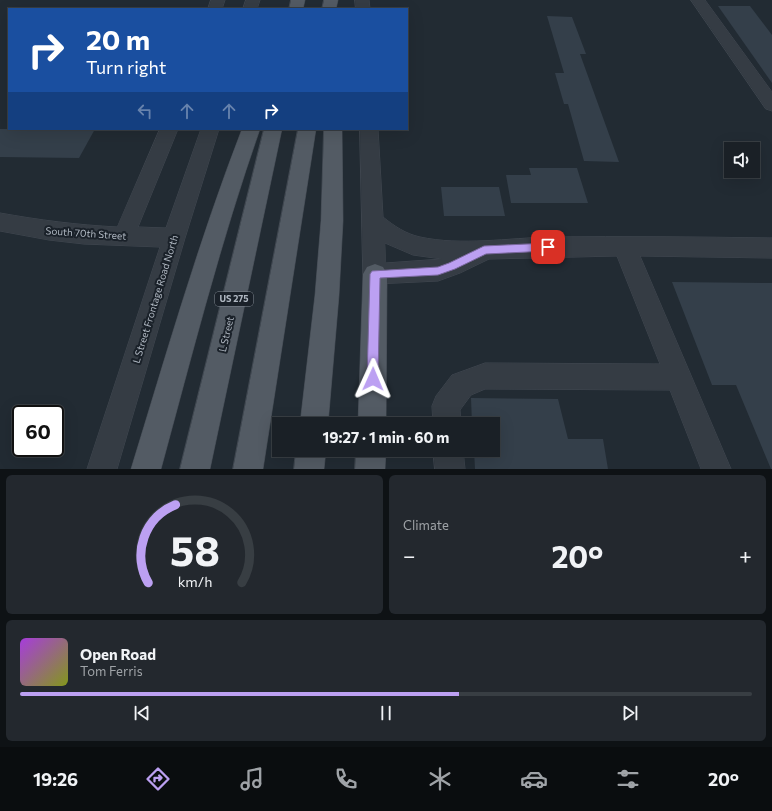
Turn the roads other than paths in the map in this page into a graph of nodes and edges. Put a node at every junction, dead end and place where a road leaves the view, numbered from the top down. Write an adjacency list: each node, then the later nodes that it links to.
1 (698, 0): 2 (street)
2 (772, 105)
3 (169, 130): 12 (street)
4 (210, 130): 13 (street, L Street Frontage Road North)
5 (251, 130): 26 (main road)
6 (273, 130): 27 (main road, L Street / US 275)
7 (307, 130): 28 (main road)
8 (333, 130): 19 (main road)
9 (369, 130): 10 (street)
10 (373, 221): 16 (street); 17 (street)
11 (0, 222): 12 (street, South 70th Street)
12 (124, 236): 13 (street, South 70th Street)
13 (174, 238): 25 (street, L Street Frontage Road North)
14 (625, 247): 15 (street); 16 (street); 18 (street)
15 (772, 248)
16 (484, 250): 17 (street)
17 (375, 274): 20 (main road)
18 (677, 377): 21 (street); 32 (street)
19 (315, 417)
20 (372, 417)
21 (447, 417)
22 (310, 457): 29 (main road)
23 (371, 457): 30 (main road)
24 (449, 457): 31 (street)
25 (102, 469)
26 (146, 469)
27 (195, 469)
28 (248, 469)
29 (309, 469)
30 (370, 469)
31 (450, 469)
32 (716, 469)

